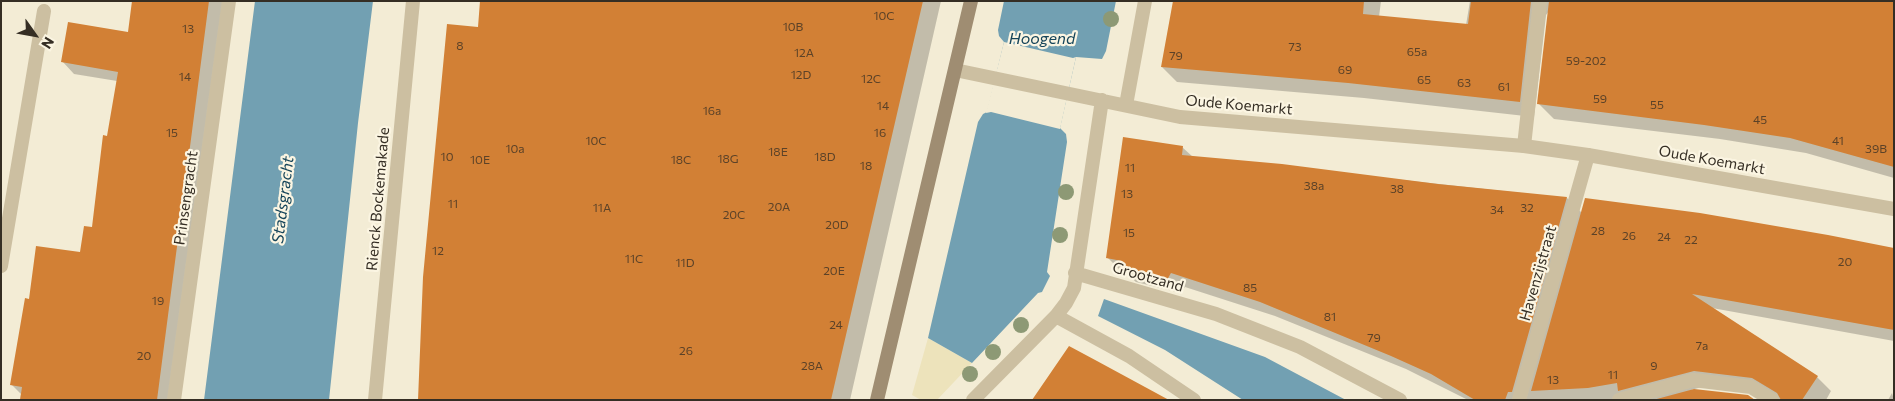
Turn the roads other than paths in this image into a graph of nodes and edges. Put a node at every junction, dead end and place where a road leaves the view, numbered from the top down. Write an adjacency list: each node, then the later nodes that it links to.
1 (229, 1): 16 (street, Prinsengracht)
2 (413, 1): 17 (street, Rienck Bockemakade)
3 (971, 1): 7 (main road)
4 (1145, 1): 9 (street)
5 (1540, 1): 10 (street)
6 (44, 11): 13 (street)
7 (955, 70): 8 (street, Oude Koemarkt); 18 (main road)
8 (1102, 100): 9 (street, Oude Koemarkt); 14 (street)
9 (1126, 106): 10 (street, Oude Koemarkt)
10 (1524, 146): 11 (street, Oude Koemarkt)
11 (1588, 154): 12 (street, Oude Koemarkt); 22 (street, Havenzijstraat)
12 (1894, 208)
13 (1, 266)
14 (1076, 273): 15 (street); 21 (street, Grootzand)
15 (1056, 316): 19 (street); 20 (street)
16 (174, 400)
17 (375, 400)
18 (877, 400)
19 (974, 400)
20 (1194, 400)
21 (1400, 400)
22 (1519, 400)
23 (1619, 400): 24 (street)
24 (1772, 400)

